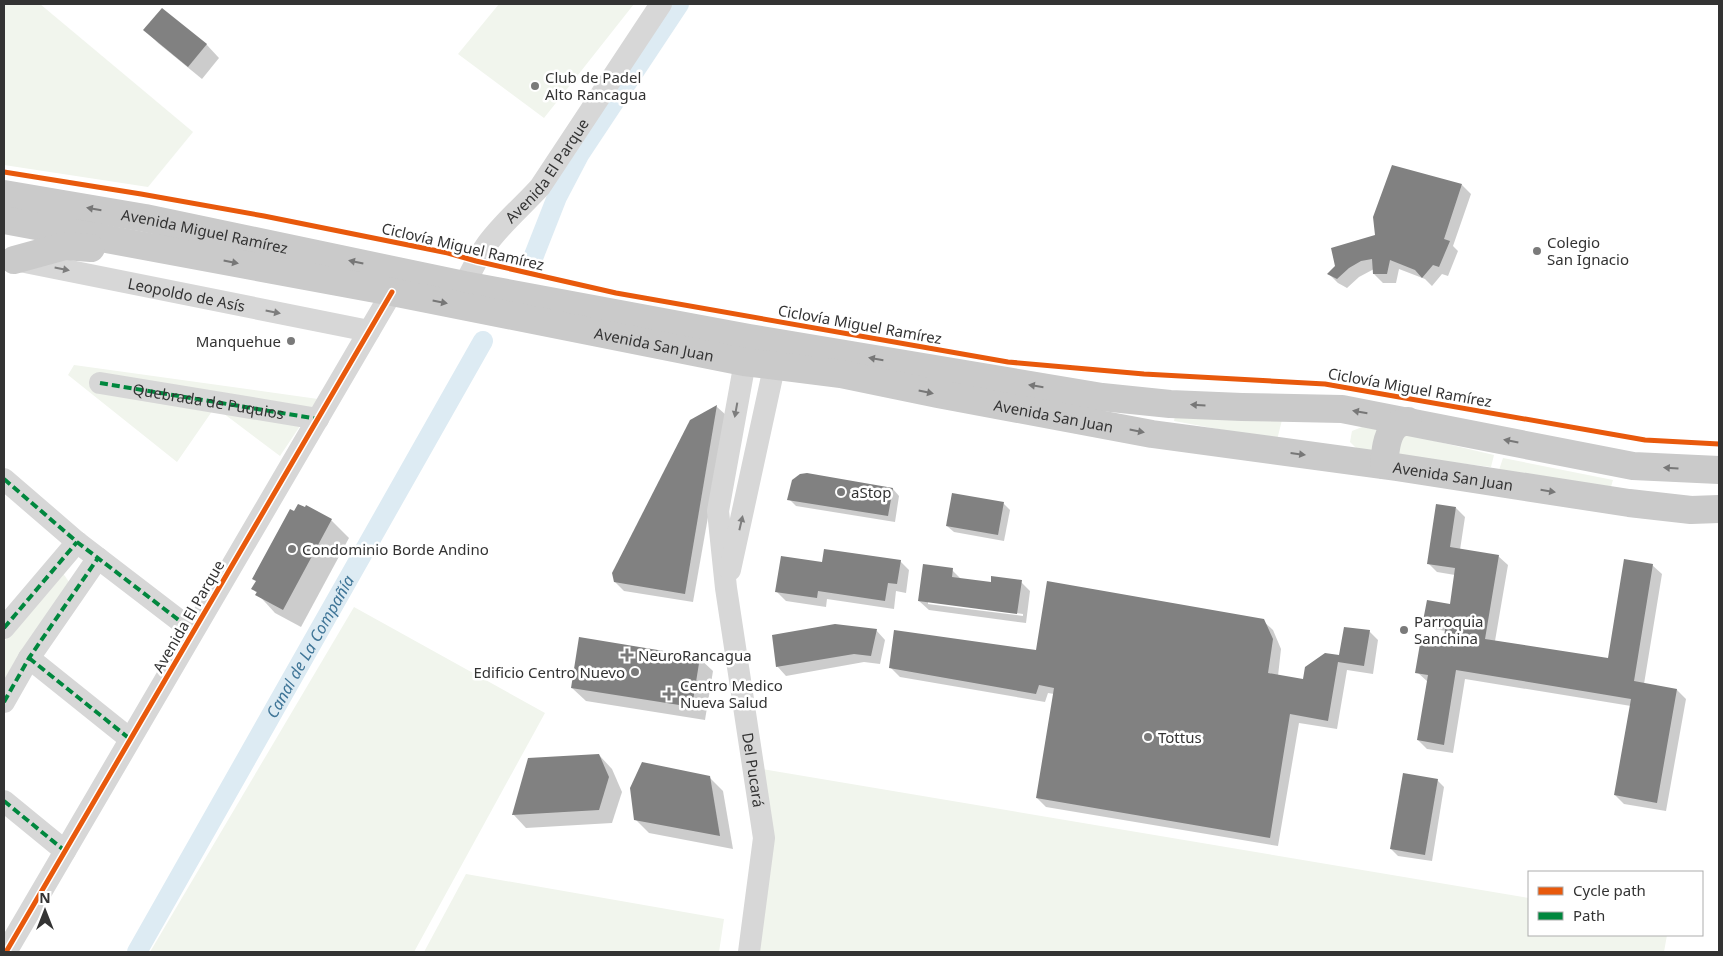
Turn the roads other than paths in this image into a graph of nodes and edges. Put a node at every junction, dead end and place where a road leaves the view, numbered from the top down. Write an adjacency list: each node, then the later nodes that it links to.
1 (661, 4): 7 (street, Avenida El Parque)
2 (4, 194): 6 (main road, Avenida Miguel Ramírez, one-way to 2)
3 (4, 220): 4 (main road, Avenida Miguel Ramírez)
4 (183, 253): 5 (main road); 6 (main road, Avenida Miguel Ramírez, one-way to 6)
5 (7, 263): 8 (street, Leopoldo de Asís, one-way to 8)
6 (398, 282): 7 (main road, Avenida San Juan); 8 (street, Avenida El Parque); 9 (main road, Avenida San Juan, one-way to 9)
7 (464, 285): 9 (main road, Avenida San Juan)
8 (369, 332): 12 (street, Avenida El Parque)
9 (747, 350): 10 (main road, Avenida San Juan); 24 (street, Del Pucará, one-way to 24)
10 (777, 354): 13 (main road, Avenida San Juan, one-way to 10); 14 (main road, Avenida San Juan, one-way to 14); 24 (street, Del Pucará, one-way to 10)
11 (100, 383): 12 (street, Quebrada de Puquios)
12 (318, 419): 26 (street, Avenida El Parque)
13 (1408, 420): 14 (main road); 15 (main road, Avenida San Juan, one-way to 13)
14 (1384, 465): 18 (main road, Avenida San Juan, one-way to 18)
15 (1633, 466): 16 (main road, Avenida San Juan, one-way to 15); 18 (main road)
16 (1719, 470)
17 (4, 479): 22 (street)
18 (1629, 503): 19 (main road, Avenida San Juan)
19 (1691, 510): 20 (main road, Avenida San Juan); 21 (main road)
20 (1719, 510)
21 (1719, 518)
22 (77, 542): 23 (street); 25 (street)
23 (98, 558): 26 (street); 27 (street)
24 (726, 588): 33 (street, Del Pucará)
25 (4, 628)
26 (193, 631): 29 (street, Avenida El Parque)
27 (29, 658): 28 (street); 29 (street)
28 (4, 702)
29 (130, 739): 31 (street, Avenida El Parque)
30 (4, 801): 31 (street)
31 (66, 851): 32 (street, Avenida El Parque)
32 (6, 952)
33 (749, 952)

